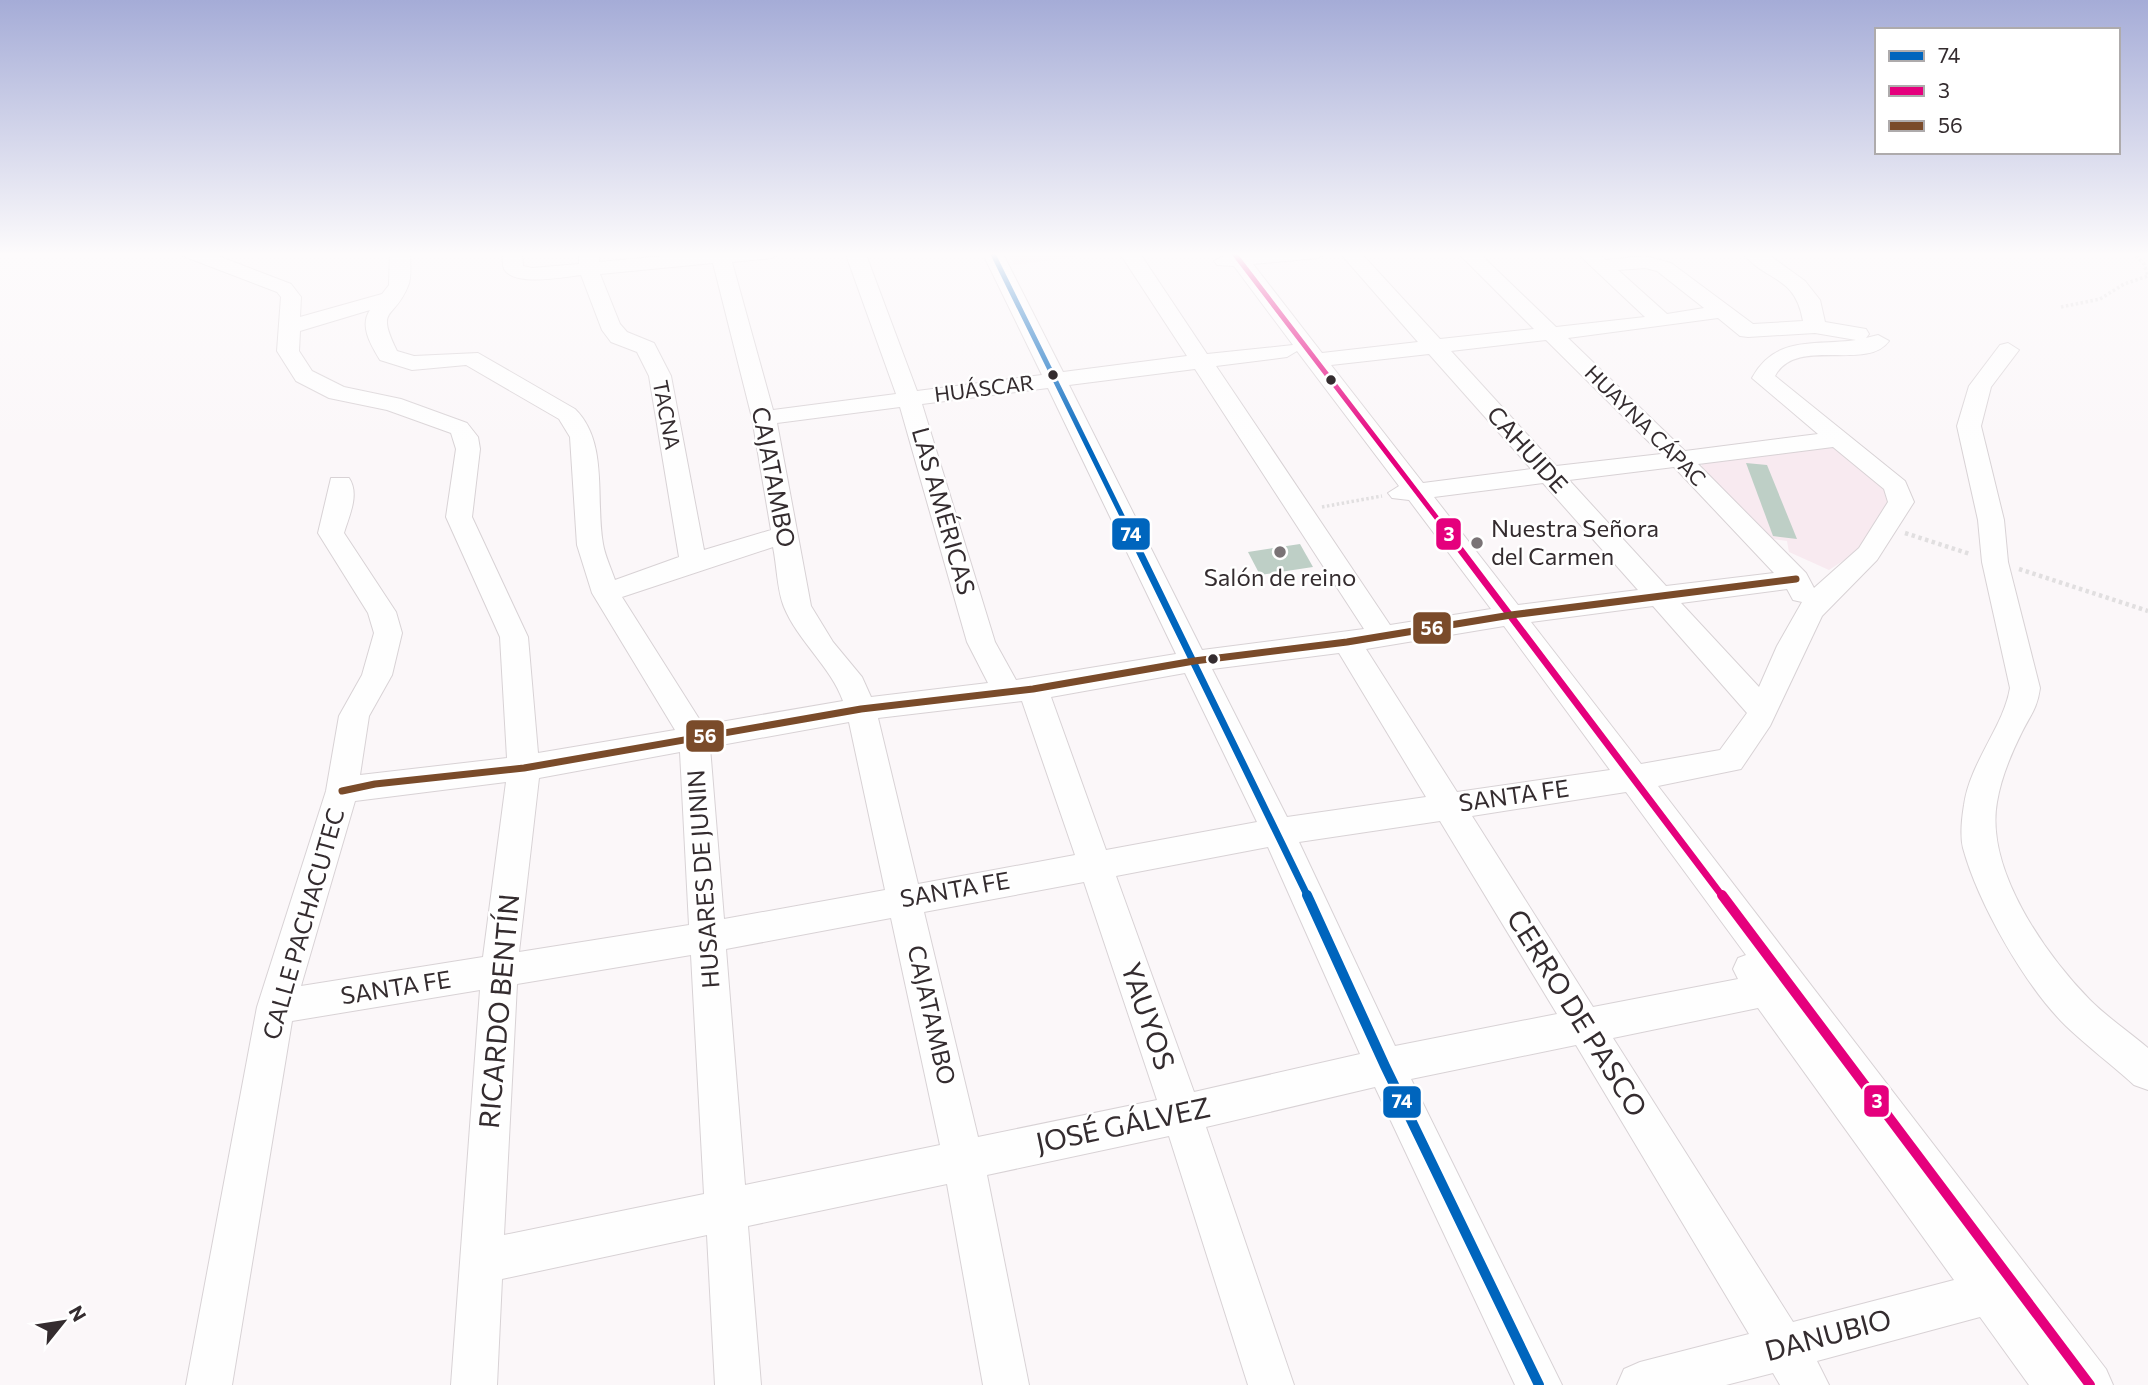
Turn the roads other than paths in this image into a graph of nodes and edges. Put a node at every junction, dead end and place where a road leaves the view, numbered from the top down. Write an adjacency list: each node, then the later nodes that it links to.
1 (290, 317): 17 (street)
2 (325, 317): 17 (street)
3 (375, 317): 35 (street, HUSARES DE JUNIN)
4 (607, 317): 33 (street, TACNA)
5 (737, 317): 26 (street, CAJATAMBO)
6 (879, 317): 25 (street, LAS AMÉRICAS)
7 (1023, 317): 24 (street)
8 (1172, 317): 23 (street)
9 (1272, 317): 22 (street)
10 (1407, 317): 20 (street, CAHUIDE)
11 (1534, 317): 19 (street, HUAYNA CÁPAC)
12 (1657, 317): 16 (street)
13 (1688, 317): 16 (street, HUÁSCAR)
14 (1729, 317): 18 (street)
15 (1813, 317): 18 (street)
16 (1662, 321): 19 (street, HUÁSCAR)
17 (289, 327): 46 (street, RICARDO BENTÍN)
18 (1815, 327): 27 (street)
19 (1551, 333): 20 (street, HUÁSCAR); 28 (street, HUAYNA CÁPAC)
20 (1434, 346): 22 (street, HUÁSCAR); 29 (street, CAHUIDE)
21 (2008, 350): 59 (street)
22 (1301, 355): 23 (street, HUÁSCAR); 31 (street)
23 (1201, 361): 24 (street, HUÁSCAR); 39 (street)
24 (1054, 380): 25 (street, HUÁSCAR); 41 (street)
25 (909, 399): 26 (street, HUÁSCAR); 42 (street, LAS AMÉRICAS)
26 (764, 418): 32 (street, CAJATAMBO)
27 (1839, 439): 28 (street); 37 (street, SANTA FE)
28 (1680, 459): 29 (street); 34 (street, HUAYNA CÁPAC)
29 (1550, 475): 31 (street); 36 (street, CAHUIDE)
30 (340, 483): 48 (street, CALLE PACHACUTEC)
31 (1407, 493): 38 (street)
32 (785, 536): 33 (street); 43 (street, CAJATAMBO)
33 (692, 562): 35 (street)
34 (1796, 579): 36 (street); 37 (street, HUAYNA CÁPAC)
35 (606, 593): 45 (street, HUSARES DE JUNIN)
36 (1658, 595): 38 (street); 44 (street, CAHUIDE)
37 (1811, 610): 44 (street, SANTA FE)
38 (1501, 616): 39 (street); 47 (street)
39 (1383, 636): 40 (street)
40 (1348, 642): 41 (street); 49 (street, CERRO DE PASCO)
41 (1194, 661): 42 (street); 50 (street)
42 (1019, 689): 43 (street); 51 (street, YAUYOS)
43 (861, 709): 45 (street); 52 (street, CAJATAMBO)
44 (1762, 710): 47 (street, SANTA FE)
45 (694, 736): 46 (street); 53 (street, HUSARES DE JUNIN)
46 (524, 768): 48 (street); 54 (street, RICARDO BENTÍN)
47 (1624, 780): 49 (street, SANTA FE); 55 (street); 64 (street)
48 (342, 791): 56 (street, CALLE PACHACUTEC)
49 (1450, 805): 50 (street, SANTA FE); 57 (street, CERRO DE PASCO)
50 (1278, 832): 51 (street, SANTA FE); 58 (street)
51 (1096, 866): 52 (street, SANTA FE); 60 (street, YAUYOS)
52 (905, 898): 53 (street, SANTA FE); 61 (street, CAJATAMBO)
53 (709, 937): 54 (street, SANTA FE); 62 (street, HUSARES DE JUNIN)
54 (499, 972): 56 (street, SANTA FE); 63 (street, RICARDO BENTÍN)
55 (1767, 990): 57 (street, JOSÉ GÁLVEZ); 64 (street)
56 (276, 1007): 66 (street, CALLE PACHACUTEC)
57 (1585, 1026): 58 (street, JOSÉ GÁLVEZ); 65 (street, CERRO DE PASCO)
58 (1385, 1066): 60 (street, JOSÉ GÁLVEZ); 71 (street)
59 (2148, 1072)
60 (1182, 1114): 61 (street, JOSÉ GÁLVEZ); 70 (street, YAUYOS)
61 (963, 1159): 62 (street, JOSÉ GÁLVEZ); 69 (street, CAJATAMBO)
62 (726, 1208): 63 (street, JOSÉ GÁLVEZ); 68 (street, HUSARES DE JUNIN)
63 (480, 1262): 67 (street, RICARDO BENTÍN)
64 (2002, 1290): 65 (street, DANUBIO); 74 (street); 75 (street)
65 (1784, 1347): 72 (street, DANUBIO); 73 (street, CERRO DE PASCO)
66 (209, 1385)
67 (474, 1385)
68 (738, 1385)
69 (1006, 1385)
70 (1271, 1385)
71 (1539, 1385)
72 (1640, 1385)
73 (1806, 1385)
74 (2057, 1385)
75 (2090, 1385)

